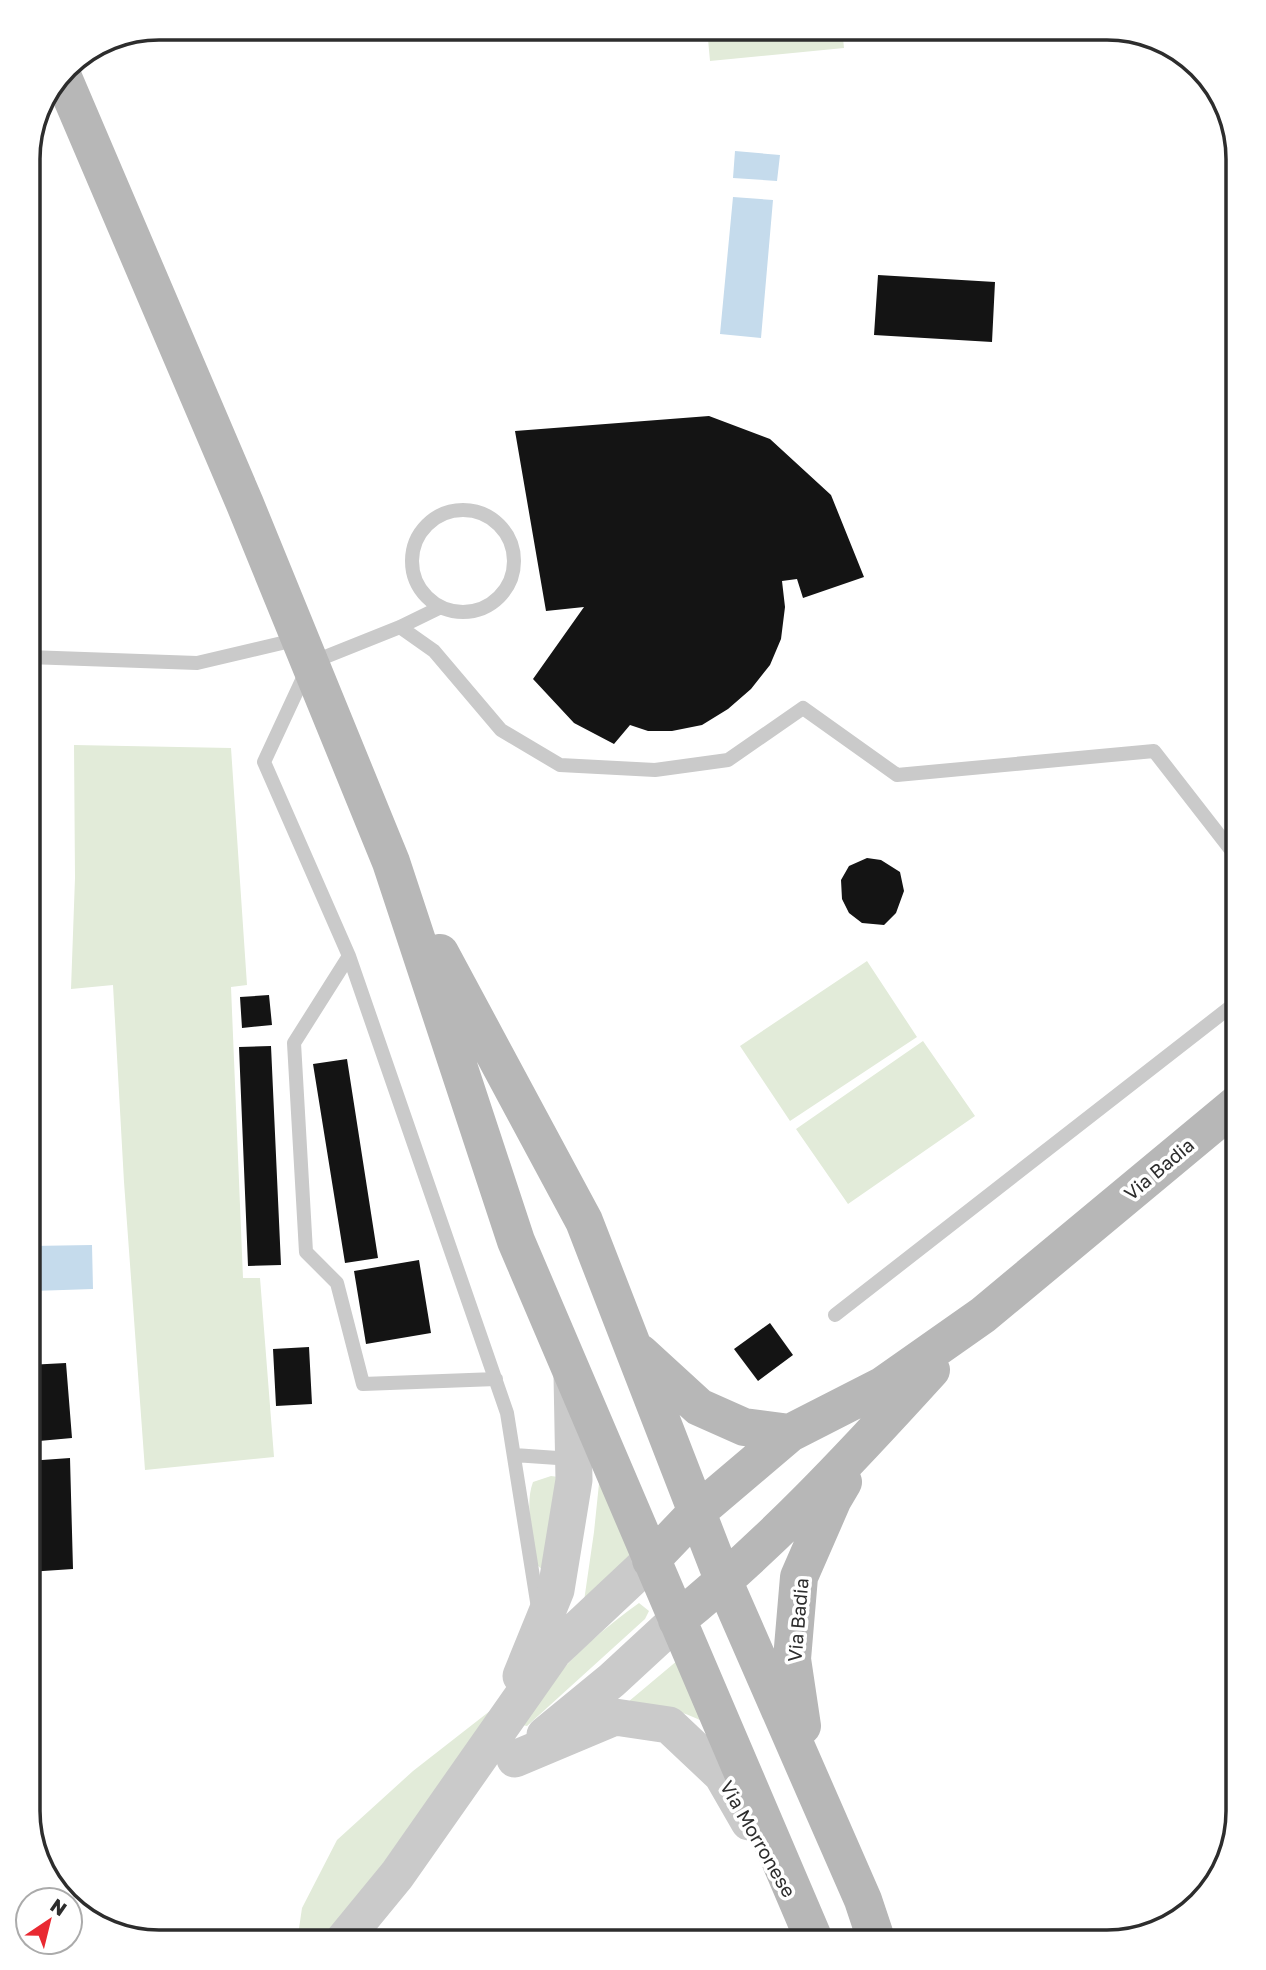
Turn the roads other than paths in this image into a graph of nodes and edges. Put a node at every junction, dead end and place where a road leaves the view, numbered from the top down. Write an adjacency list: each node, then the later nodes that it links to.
1 (66, 85): 4 (main road)
2 (441, 607): 2 (lane); 3 (lane)
3 (400, 627): 4 (lane); 6 (lane)
4 (305, 651): 5 (lane); 7 (main road); 8 (lane)
5 (41, 657)
6 (1226, 844)
7 (391, 862): 13 (main road); 14 (main road)
8 (349, 956): 15 (lane); 15 (lane)
9 (1226, 1010): 11 (lane)
10 (1226, 1114): 12 (main road, Via Badia)
11 (835, 1315)
12 (983, 1315): 16 (main road, Via Badia); 17 (main road, Via Badia)
13 (632, 1345): 16 (main road); 20 (main road)
14 (572, 1374): 19 (street, Via Morronese); 21 (main road)
15 (496, 1379): 18 (lane)
16 (790, 1433): 20 (main road, Via Badia)
17 (872, 1435): 22 (main road, Via Badia); 26 (main road, Via Badia)
18 (514, 1455): 19 (lane); 24 (lane)
19 (574, 1459): 24 (street, Via Morronese)
20 (697, 1512): 21 (main road, Via Badia); 22 (main road)
21 (651, 1560): 23 (main road); 25 (street, Via Morronese)
22 (724, 1582): 23 (main road, Via Badia); 26 (main road)
23 (677, 1620): 25 (street, Via Morronese); 29 (main road)
24 (541, 1627): 25 (street, Via Morronese)
25 (507, 1745): 27 (street, Via Morronese); 28 (street, Via Morronese)
26 (811, 1780): 30 (main road)
27 (352, 1929)
28 (809, 1930)
29 (810, 1930)
30 (873, 1930)

